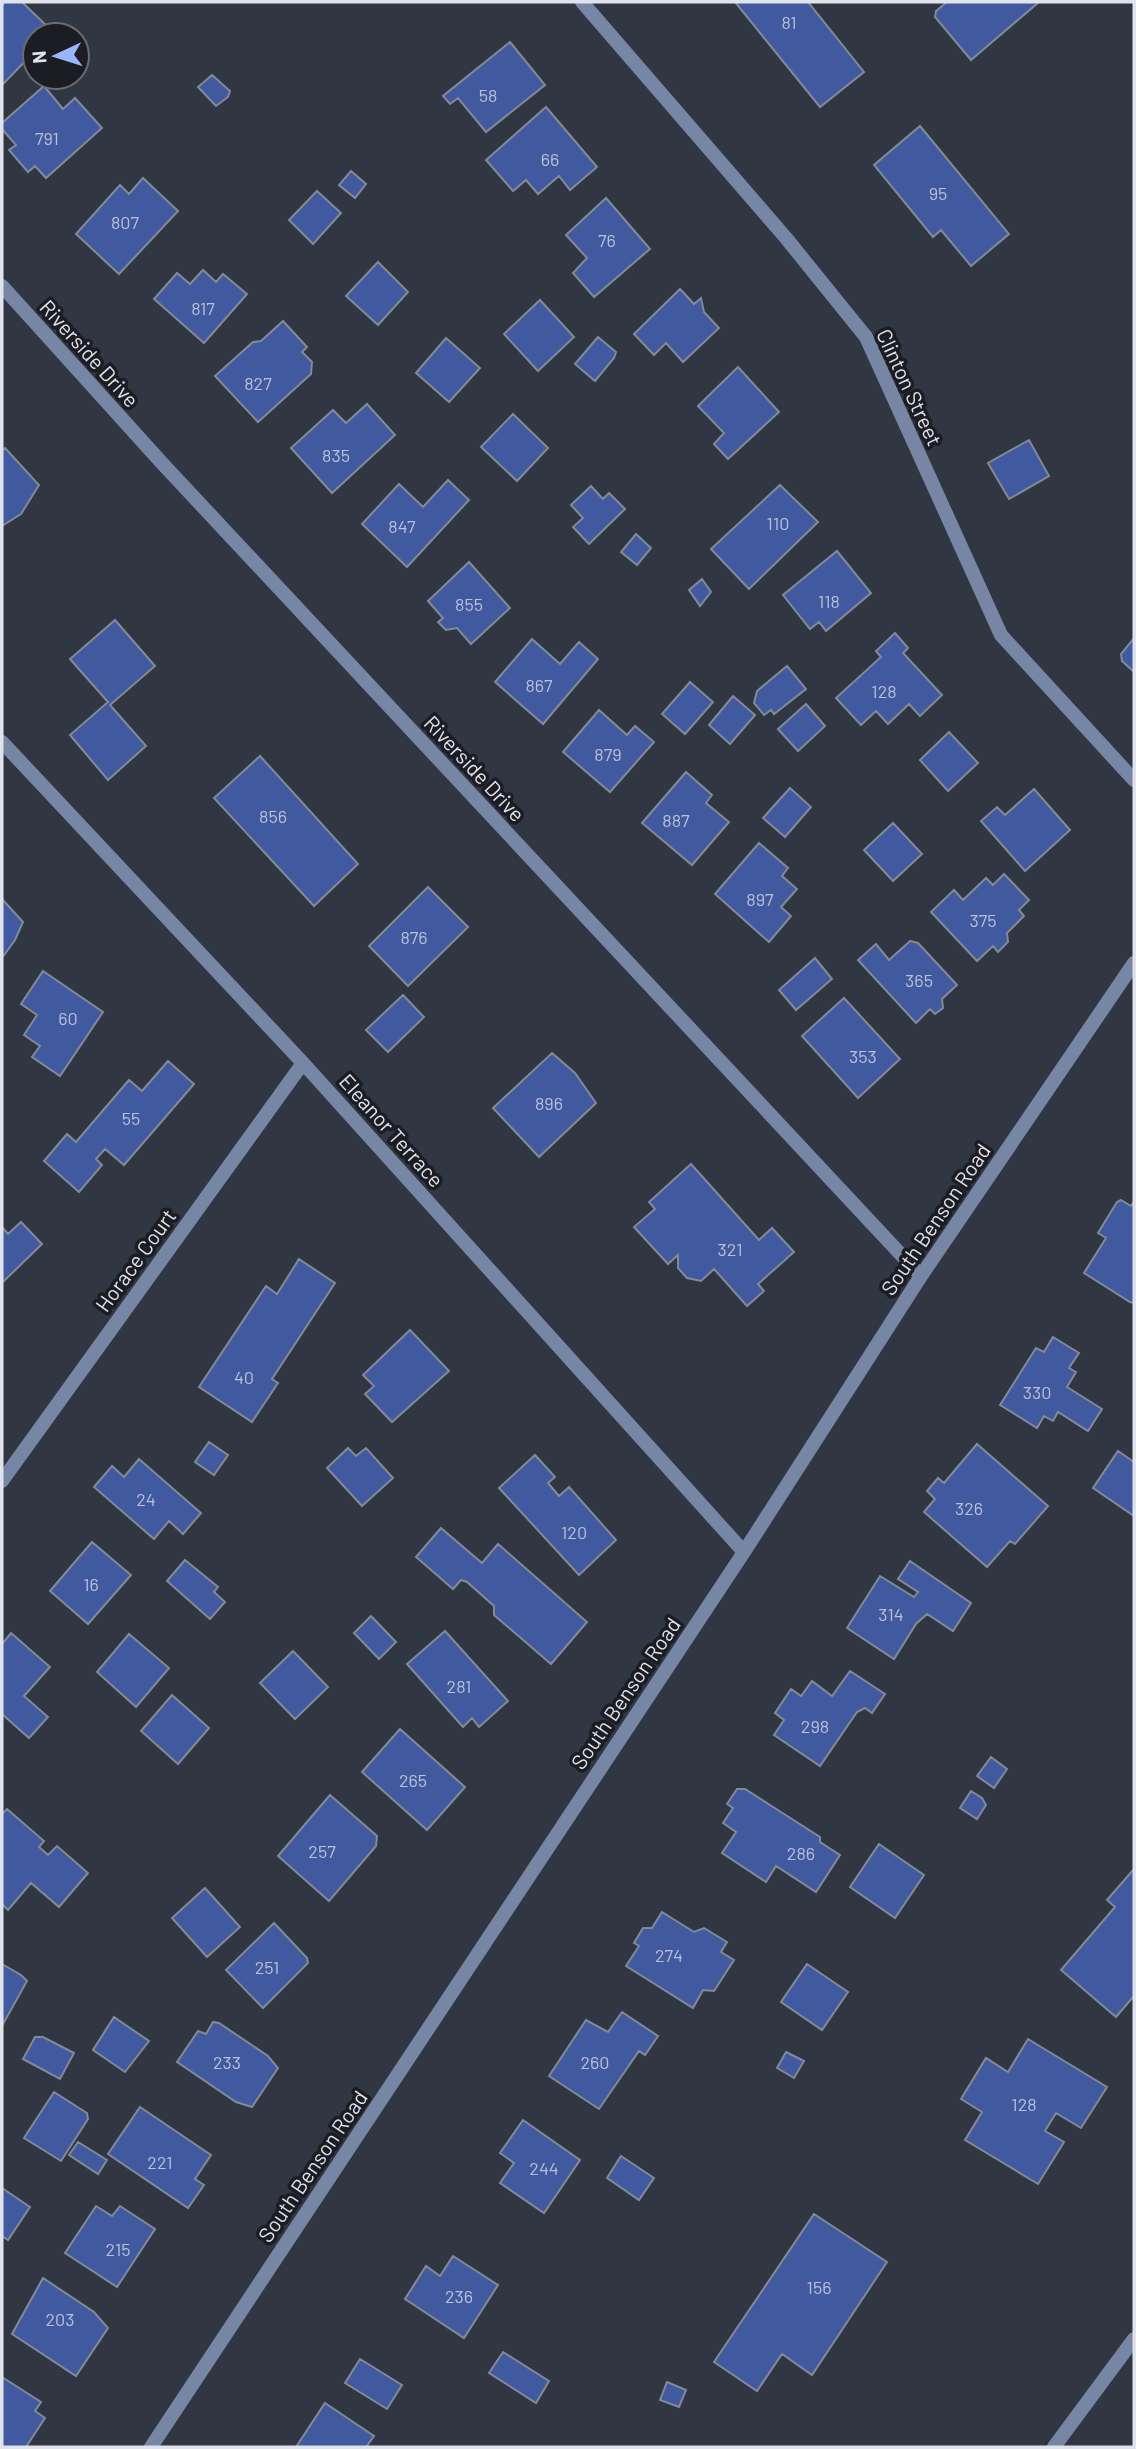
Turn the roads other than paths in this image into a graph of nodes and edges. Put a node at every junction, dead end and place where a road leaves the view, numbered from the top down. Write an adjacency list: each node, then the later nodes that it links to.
1 (582, 2): 4 (street, Clinton Street)
2 (2, 286): 7 (street, Riverside Drive)
3 (2, 742): 6 (street, Eleanor Terrace)
4 (1134, 780)
5 (1134, 963): 7 (street, South Benson Road)
6 (303, 1063): 8 (street, Horace Court); 9 (street, Eleanor Terrace)
7 (921, 1276): 9 (street, South Benson Road)
8 (2, 1481)
9 (744, 1552): 11 (street, South Benson Road)
10 (1134, 2339): 12 (street)
11 (151, 2447)
12 (1054, 2447)

